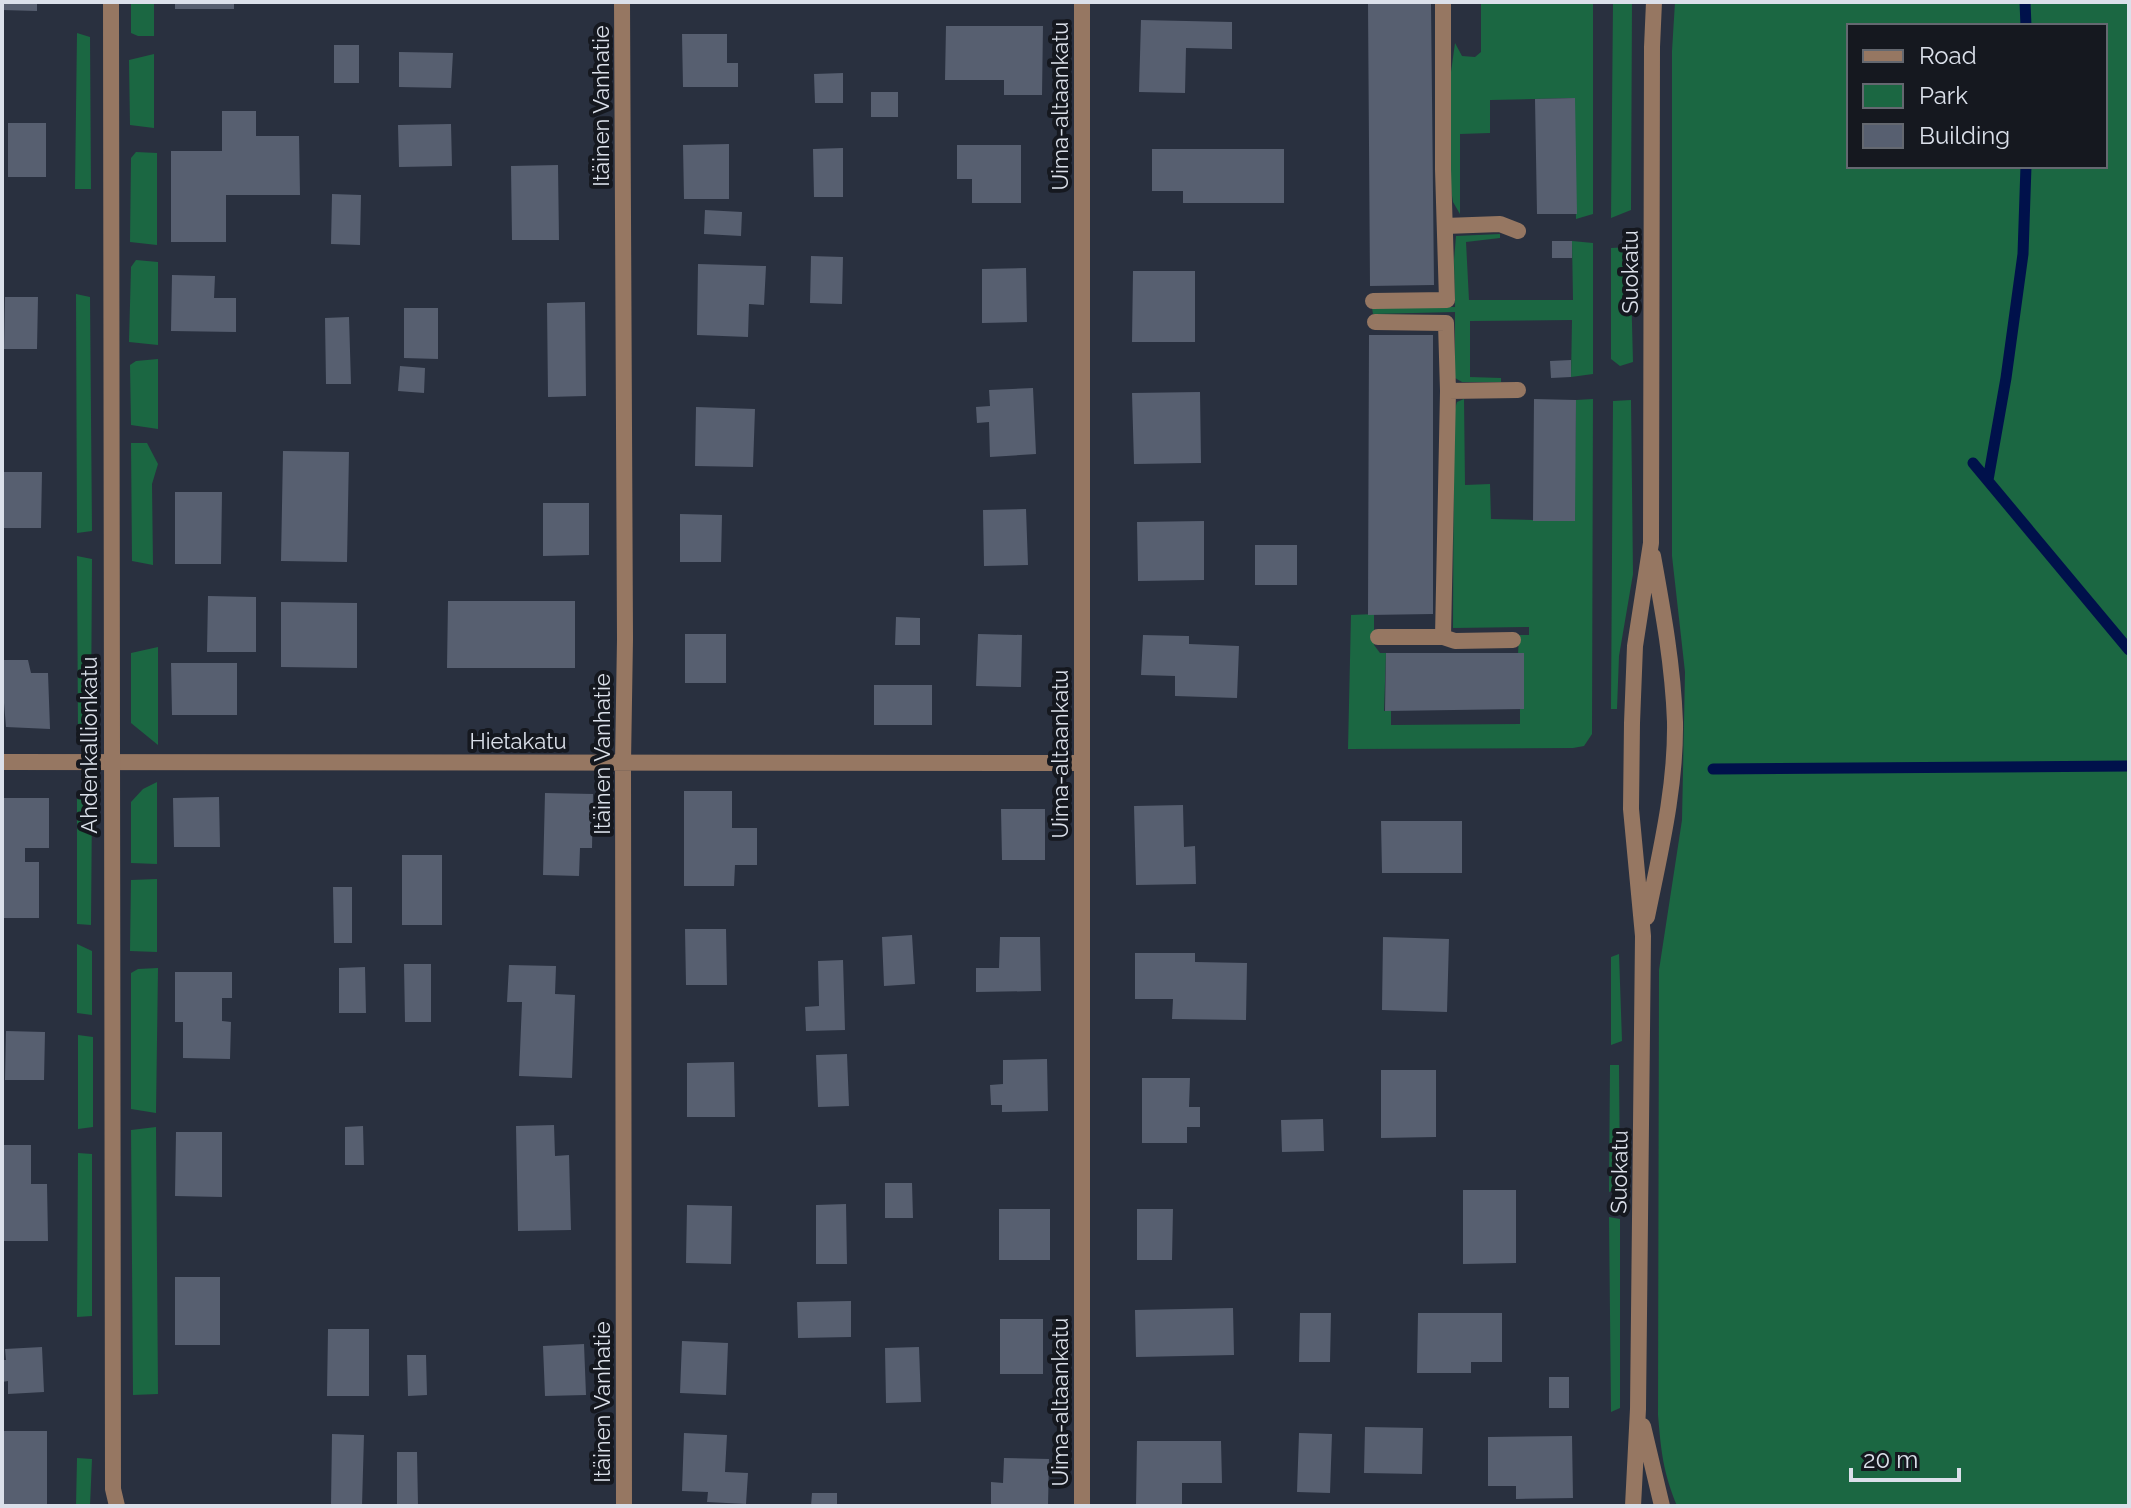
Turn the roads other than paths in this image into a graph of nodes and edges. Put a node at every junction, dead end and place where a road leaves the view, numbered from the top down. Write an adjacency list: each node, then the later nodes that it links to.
1 (111, 2): 18 (street, Ahdenkallionkatu)
2 (622, 2): 17 (street, Itäinen Vanhatie)
3 (1082, 2): 19 (street, Uima-altaankatu)
4 (1443, 2): 6 (street)
5 (1654, 2): 12 (street, Suokatu)
6 (1445, 226): 7 (street); 8 (street)
7 (1518, 231)
8 (1373, 301)
9 (1375, 322): 11 (street)
10 (1518, 390): 11 (street)
11 (1448, 391): 14 (street)
12 (1651, 543): 20 (street, Suokatu); 20 (street, Suokatu)
13 (1378, 637): 14 (street)
14 (1443, 637): 15 (street)
15 (1513, 640)
16 (2, 762): 18 (street, Hietakatu)
17 (623, 762): 18 (street, Hietakatu); 19 (street, Hietakatu); 25 (street, Itäinen Vanhatie)
18 (111, 763): 22 (street, Ahdenkallionkatu)
19 (1082, 763): 26 (street, Uima-altaankatu)
20 (1643, 936): 21 (street, Suokatu)
21 (1638, 1409): 27 (street, Suokatu); 28 (street, Suokatu)
22 (113, 1489): 23 (street, Ahdenkallionkatu); 24 (street, Ahdenkallionkatu)
23 (108, 1506)
24 (117, 1506)
25 (624, 1506)
26 (1082, 1506)
27 (1633, 1506)
28 (1662, 1506)

